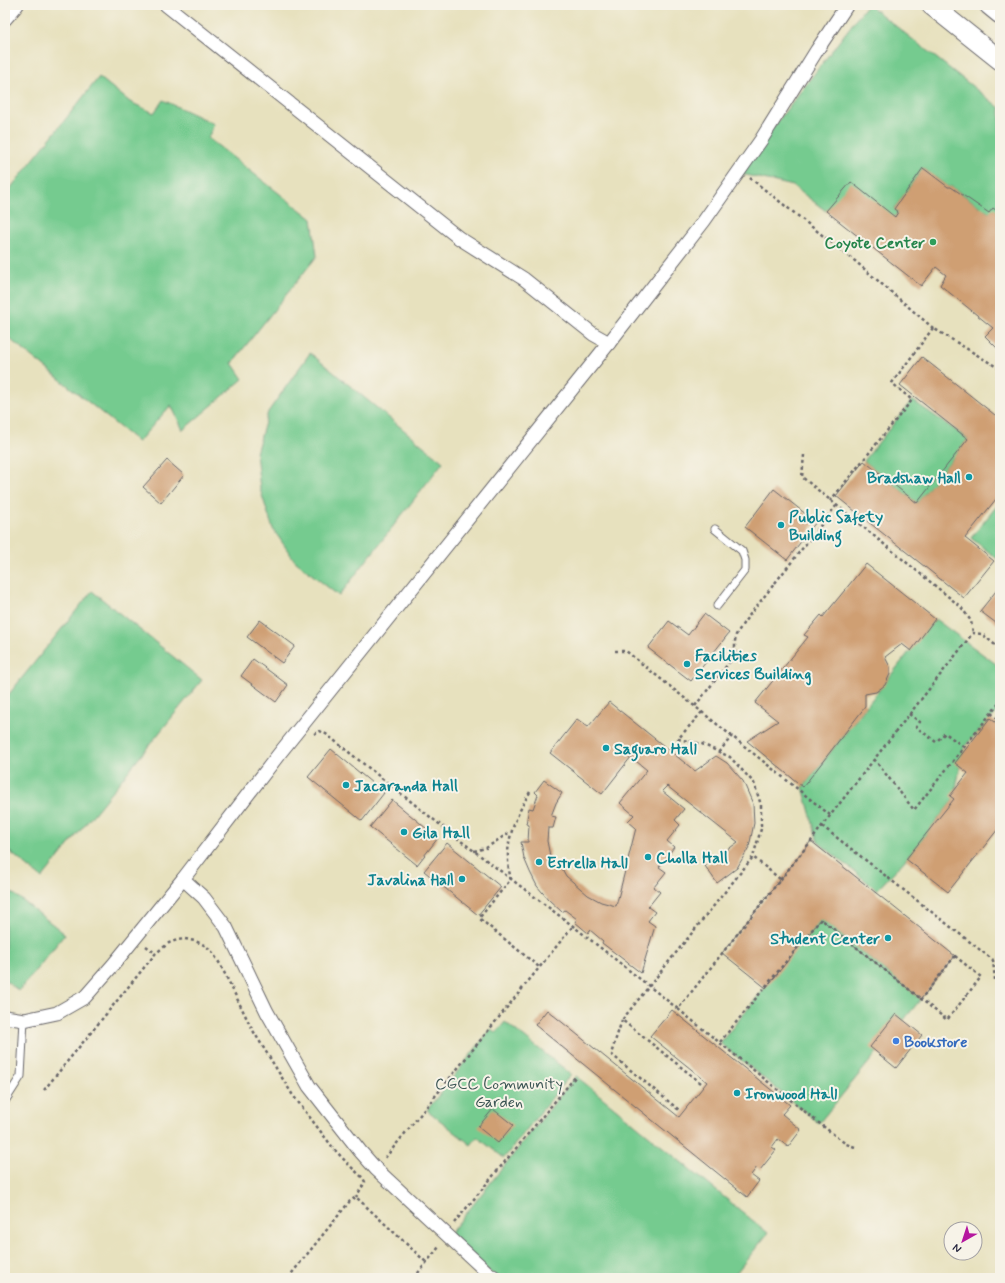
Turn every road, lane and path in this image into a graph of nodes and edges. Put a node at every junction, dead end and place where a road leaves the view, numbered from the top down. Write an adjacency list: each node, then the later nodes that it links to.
1 (16, 5): 7 (street)
2 (166, 5): 11 (street)
3 (847, 5): 9 (street)
4 (931, 5): 8 (main road)
5 (989, 5): 6 (main road)
6 (1000, 14)
7 (5, 20)
8 (1000, 60)
9 (740, 170): 10 (path); 11 (street)
10 (934, 328): 12 (path); 14 (path)
11 (609, 343): 27 (street)
12 (1000, 369)
13 (804, 456): 14 (path)
14 (830, 501): 15 (path)
15 (836, 506): 18 (path); 22 (path)
16 (715, 529): 17 (lane)
17 (717, 606)
18 (973, 633): 19 (path); 25 (path)
19 (1000, 649)
20 (615, 651): 22 (path)
21 (1000, 702): 24 (path)
22 (695, 706): 23 (path)
23 (702, 712): 28 (path); 30 (path)
24 (991, 713): 26 (path); 29 (path)
25 (909, 714): 29 (path); 31 (path)
26 (1000, 721)
27 (300, 728): 36 (path); 38 (street)
28 (732, 736): 30 (path); 33 (path)
29 (964, 747): 31 (path)
30 (719, 752): 37 (path)
31 (874, 759): 33 (path)
32 (530, 792): 35 (path)
33 (830, 815): 34 (path)
34 (822, 826): 40 (path); 43 (path)
35 (511, 832): 36 (path); 39 (path)
36 (474, 851): 39 (path)
37 (753, 857): 40 (path); 46 (path)
38 (183, 878): 50 (street); 59 (street)
39 (511, 879): 41 (path); 44 (path)
40 (780, 880): 48 (path)
41 (572, 926): 44 (path); 46 (path)
42 (1000, 958): 43 (path)
43 (992, 960): 45 (path)
44 (539, 967): 59 (path)
45 (995, 980)
46 (649, 986): 48 (path); 51 (path)
47 (921, 999): 47 (path); 52 (path)
48 (678, 1009): 52 (path)
49 (5, 1017): 50 (street)
50 (24, 1020): 56 (lane)
51 (622, 1020): 54 (path); 57 (path)
52 (720, 1042): 58 (path)
53 (576, 1076): 62 (path)
54 (701, 1083)
55 (44, 1090): 60 (path)
56 (5, 1101)
57 (679, 1110)
58 (854, 1147)
59 (376, 1169): 60 (path); 62 (street)
60 (364, 1181): 61 (path)
61 (356, 1197): 63 (path); 64 (path)
62 (448, 1236): 63 (path); 66 (street)
63 (427, 1263): 65 (path)
64 (288, 1278)
65 (414, 1278)
66 (496, 1278)

